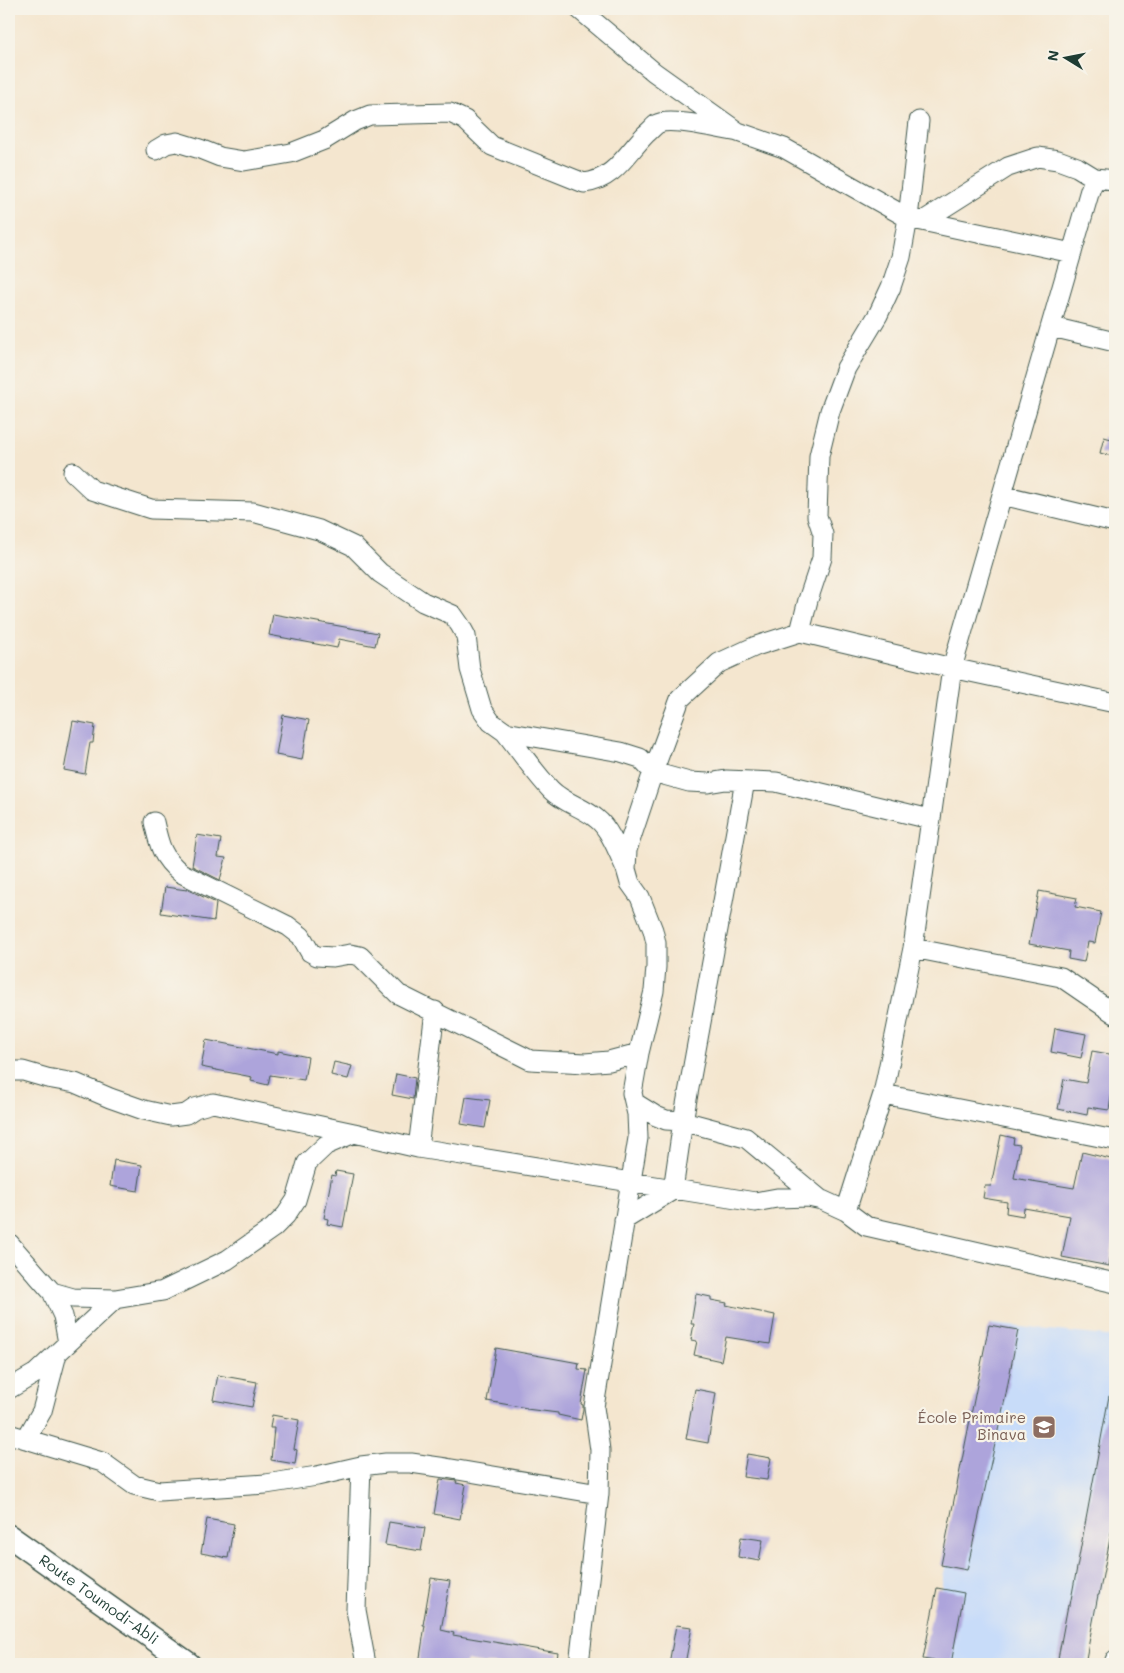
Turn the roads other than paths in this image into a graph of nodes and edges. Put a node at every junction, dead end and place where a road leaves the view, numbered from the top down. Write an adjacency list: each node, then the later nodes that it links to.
1 (580, 9): 3 (street)
2 (919, 121): 7 (street)
3 (738, 132): 4 (street); 7 (street)
4 (156, 150)
5 (1095, 178): 6 (street); 7 (street); 8 (street)
6 (1115, 180)
7 (915, 220): 8 (street); 14 (street)
8 (1072, 253): 9 (street)
9 (1052, 327): 10 (street); 12 (street)
10 (1115, 342)
11 (73, 472): 17 (street)
12 (1002, 495): 13 (street); 15 (street)
13 (1115, 522)
14 (800, 632): 15 (street); 18 (street)
15 (952, 668): 16 (street); 20 (street)
16 (1115, 702)
17 (505, 732): 18 (street); 22 (street)
18 (653, 772): 19 (street); 22 (street)
19 (745, 781): 20 (street); 30 (street)
20 (930, 819): 23 (street)
21 (154, 822): 24 (street)
22 (626, 869): 26 (street)
23 (913, 948): 25 (street); 28 (street)
24 (435, 1011): 26 (street); 33 (street)
25 (1115, 1014)
26 (639, 1053): 29 (street)
27 (9, 1071): 31 (street)
28 (883, 1094): 32 (street); 37 (street)
29 (635, 1103): 30 (street); 34 (street)
30 (683, 1121): 35 (street); 36 (street)
31 (354, 1133): 33 (street); 42 (street)
32 (1115, 1140)
33 (418, 1148): 34 (street)
34 (631, 1183): 35 (street); 38 (street)
35 (673, 1190): 36 (street); 38 (street)
36 (822, 1200): 37 (street)
37 (846, 1211): 40 (street)
38 (624, 1220): 47 (street)
39 (9, 1243): 41 (street)
40 (1115, 1283)
41 (52, 1292): 42 (street); 43 (street)
42 (115, 1299): 43 (street)
43 (62, 1349): 44 (street); 45 (street)
44 (9, 1389)
45 (18, 1437): 46 (street)
46 (361, 1466): 47 (street); 51 (street)
47 (599, 1494): 52 (street)
48 (9, 1536): 50 (street, Route Toumodi-Abli)
49 (1115, 1660): 53 (street)
50 (189, 1664)
51 (366, 1664)
52 (579, 1664)
53 (1114, 1664)

